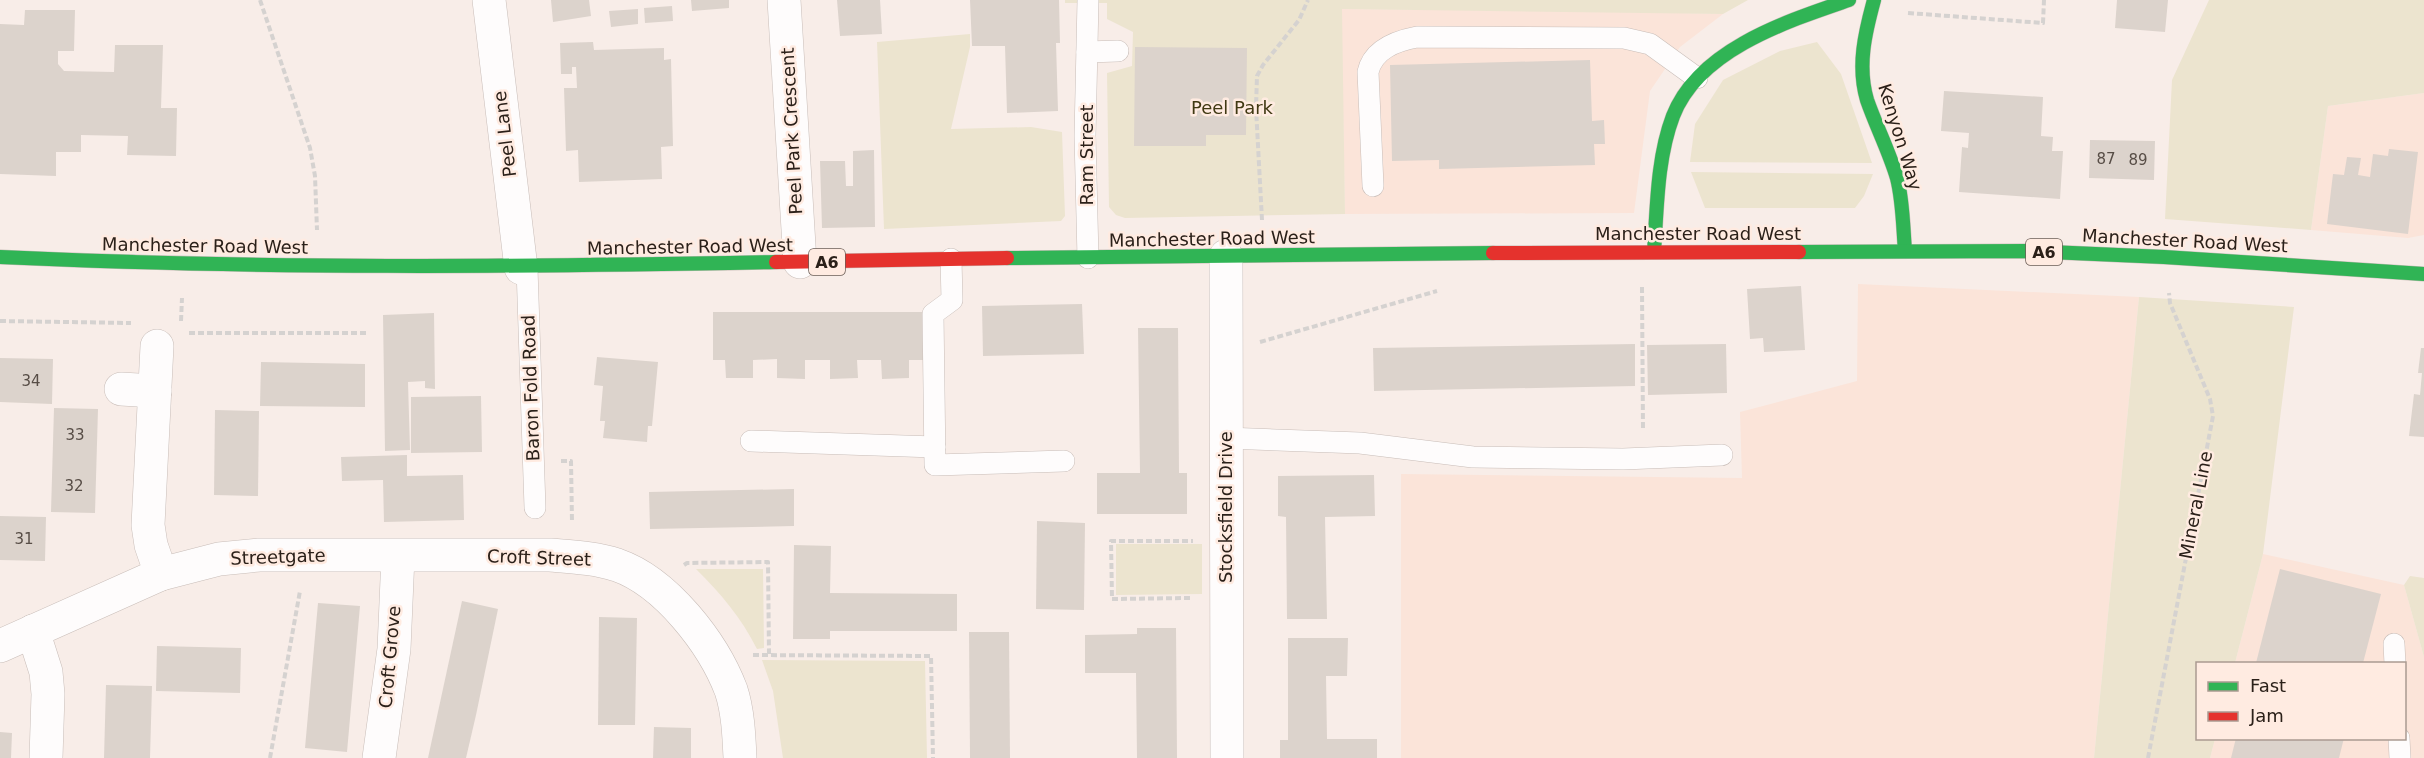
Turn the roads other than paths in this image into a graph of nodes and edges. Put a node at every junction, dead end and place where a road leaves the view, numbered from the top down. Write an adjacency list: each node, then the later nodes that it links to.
1 (489, 0): 17 (street, Peel Lane)
2 (784, 0): 16 (street, Peel Park Crescent)
3 (1088, 0): 7 (lane, Ram Street)
4 (1849, 0): 8 (main road)
5 (1872, 5): 10 (main road, Kenyon Way)
6 (1118, 51): 7 (lane)
7 (1088, 52): 14 (lane, Ram Street)
8 (1697, 78): 9 (lane); 11 (main road)
9 (1373, 186)
10 (1905, 251): 11 (main road, Manchester Road West / A6); 18 (main road, Manchester Road West / A6)
11 (1648, 253): 12 (main road, Manchester Road West / A6)
12 (1226, 256): 14 (main road, Manchester Road West / A6); 22 (street, Stocksfield Drive)
13 (0, 257): 17 (main road, Manchester Road West / A6)
14 (1088, 258): 15 (main road, Manchester Road West / A6)
15 (951, 259): 16 (main road, Manchester Road West / A6); 24 (lane)
16 (800, 262): 17 (main road, Manchester Road West / A6)
17 (524, 268): 27 (lane, Baron Fold Road)
18 (2424, 274)
19 (154, 331): 21 (street)
20 (121, 388): 21 (street)
21 (155, 391): 29 (street)
22 (1226, 438): 25 (lane); 36 (street, Stocksfield Drive)
23 (751, 441): 24 (lane)
24 (935, 447): 26 (lane)
25 (1722, 455)
26 (1064, 462)
27 (535, 508)
28 (398, 556): 29 (street, Streetgate); 34 (street, Croft Grove); 35 (street, Croft Street)
29 (161, 574): 30 (street, Streetgate)
30 (33, 631): 31 (street, Streetgate); 33 (street)
31 (0, 646)
32 (2399, 740): 37 (lane)
33 (46, 758)
34 (379, 758)
35 (740, 758)
36 (1227, 758)
37 (2400, 758)

